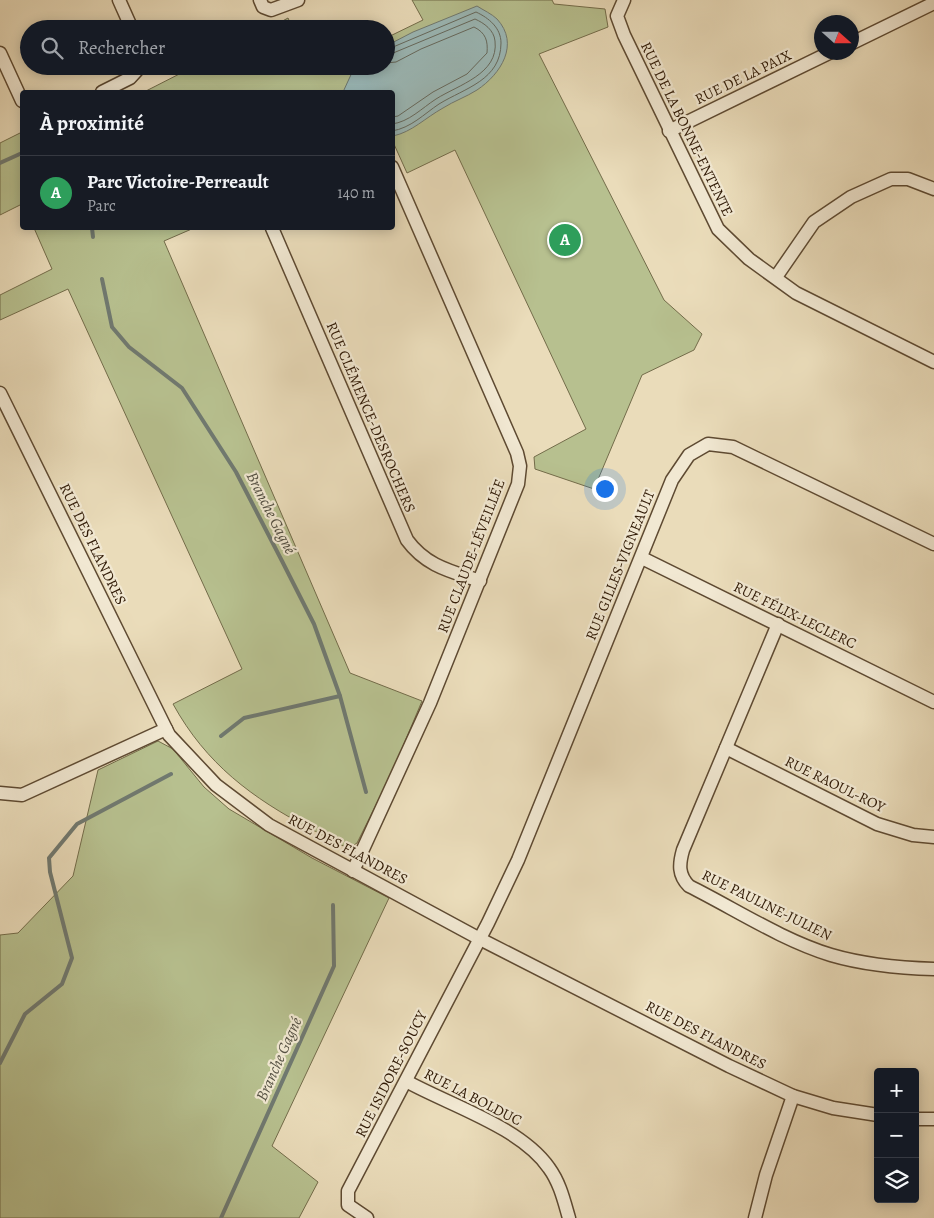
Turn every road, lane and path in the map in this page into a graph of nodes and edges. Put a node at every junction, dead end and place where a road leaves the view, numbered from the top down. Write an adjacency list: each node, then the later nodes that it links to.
1 (119, 0): 6 (street)
2 (298, 0): 5 (street)
3 (624, 0): 13 (street, RUE DE LA BONNE-ENTENTE)
4 (934, 3): 7 (street)
5 (263, 4)
6 (128, 20)
7 (859, 40)
8 (0, 53): 12 (street)
9 (815, 60): 13 (street, RUE DE LA PAIX)
10 (133, 75): 11 (street)
11 (106, 90)
12 (20, 97)
13 (669, 131): 17 (street, RUE DE LA BONNE-ENTENTE)
14 (395, 174): 22 (street, RUE CLAUDE-LÉVEILLÉE)
15 (934, 189): 17 (street)
16 (273, 230): 22 (street, RUE CLÉMENCE-DESROCHERS)
17 (776, 277): 18 (street, RUE DE LA BONNE-ENTENTE)
18 (934, 362)
19 (0, 393): 25 (street, RUE DES FLANDRES)
20 (934, 544): 21 (street, RUE GILLES-VIGNEAULT)
21 (642, 558): 23 (street, RUE FÉLIX-LECLERC); 30 (street, RUE GILLES-VIGNEAULT)
22 (480, 582): 29 (street, RUE CLAUDE-LÉVEILLÉE)
23 (778, 624): 24 (street, RUE FÉLIX-LECLERC); 26 (street, RUE PAULINE-JULIEN)
24 (934, 702)
25 (166, 729): 27 (street); 29 (street, RUE DES FLANDRES)
26 (726, 748): 28 (street, RUE RAOUL-ROY); 31 (street, RUE PAULINE-JULIEN)
27 (0, 793)
28 (934, 837)
29 (353, 871): 30 (street, RUE DES FLANDRES)
30 (480, 939): 32 (street, RUE ISIDORE-SOUCY); 33 (street, RUE DES FLANDRES)
31 (934, 969)
32 (406, 1081): 37 (street, RUE ISIDORE-SOUCY); 38 (street, RUE LA BOLDUC)
33 (793, 1096): 34 (street, RUE DES FLANDRES); 39 (street)
34 (874, 1114)
35 (919, 1119): 36 (street)
36 (934, 1119)
37 (367, 1218)
38 (569, 1218)
39 (755, 1218)

